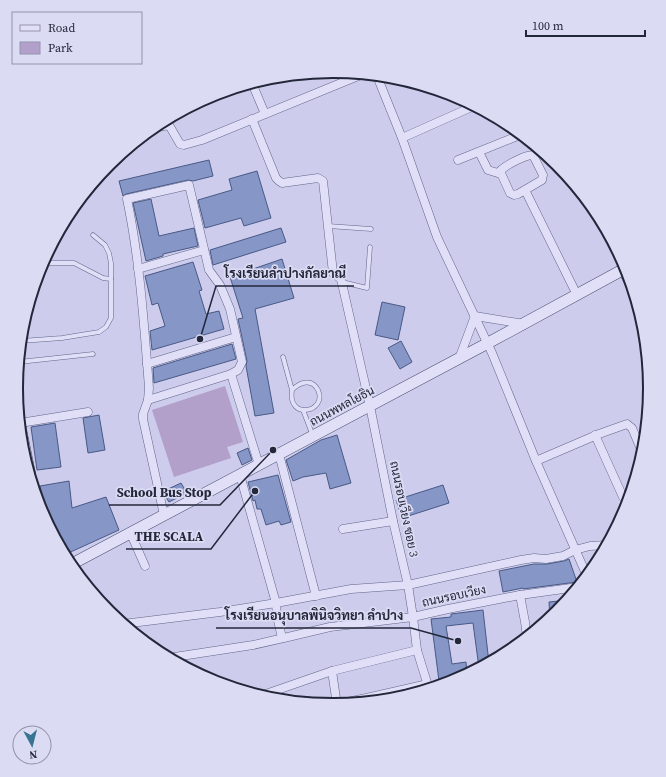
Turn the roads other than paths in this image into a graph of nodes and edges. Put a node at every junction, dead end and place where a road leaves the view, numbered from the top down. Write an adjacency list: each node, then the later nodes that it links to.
1 (351, 79): 5 (street)
2 (379, 82): 9 (street)
3 (254, 89): 5 (street)
4 (468, 109): 9 (street)
5 (265, 114): 6 (street)
6 (252, 119): 7 (street); 14 (street, ถนนรอบเวียง ซอย 3)
7 (169, 126)
8 (514, 137): 10 (street)
9 (402, 138): 25 (street)
10 (479, 152): 11 (street); 12 (street)
11 (458, 160)
12 (501, 174): 13 (street); 13 (street)
13 (525, 190): 24 (street)
14 (328, 226): 15 (lane); 23 (street, ถนนรอบเวียง ซอย 3)
15 (371, 229)
16 (93, 234): 22 (lane)
17 (370, 247): 23 (lane)
18 (204, 250): 20 (street); 20 (street); 27 (street)
19 (50, 263): 22 (lane)
20 (138, 269): 34 (street)
21 (620, 271): 24 (main road, ถนนพหลโยธิน)
22 (111, 279): 28 (lane)
23 (342, 282): 38 (street, ถนนรอบเวียง ซอย 3)
24 (577, 295): 26 (main road, ถนนพหลโยธิน)
25 (475, 316): 26 (street); 29 (street); 32 (street)
26 (524, 324): 29 (main road, ถนนพหลโยธิน)
27 (236, 337): 34 (street); 35 (street)
28 (27, 341)
29 (488, 343): 32 (main road, ถนนพหลโยธิน); 46 (street)
30 (93, 354): 33 (lane)
31 (283, 357): 36 (lane)
32 (459, 359): 38 (main road, ถนนพหลโยธิน)
33 (25, 361)
34 (147, 364): 37 (street)
35 (230, 374): 37 (street); 47 (street)
36 (292, 390): 39 (lane); 39 (lane)
37 (148, 400): 50 (street)
38 (370, 406): 43 (main road, ถนนพหลโยธิน); 51 (street, ถนนรอบเวียง ซอย 3)
39 (303, 410): 43 (lane)
40 (88, 412): 41 (street)
41 (25, 421)
42 (596, 435): 44 (street); 46 (street); 49 (street)
43 (313, 436): 45 (main road, ถนนพหลโยธิน)
44 (638, 442)
45 (279, 454): 47 (main road, ถนนพหลโยธิน); 62 (street)
46 (536, 460): 55 (street)
47 (259, 465): 48 (main road, ถนนพหลโยธิน)
48 (240, 475): 50 (main road, ถนนพหลโยธิน); 63 (street)
49 (623, 496)
50 (164, 515): 53 (main road, ถนนพหลโยธิน)
51 (393, 521): 52 (street); 59 (street, ถนนรอบเวียง ซอย 3)
52 (343, 529)
53 (130, 532): 56 (main road, ถนนพหลโยธิน); 57 (street)
54 (600, 545): 55 (street)
55 (575, 550): 58 (street); 59 (street)
56 (76, 562)
57 (145, 566)
58 (584, 570)
59 (408, 586): 62 (street); 64 (street, ถนนรอบเวียง ซอย 3)
60 (570, 588): 61 (street, ถนนรอบเวียง)
61 (520, 595): 64 (street, ถนนรอบเวียง); 66 (street)
62 (316, 596): 63 (street)
63 (276, 603): 65 (street); 67 (street)
64 (413, 617): 67 (street, ถนนรอบเวียง); 68 (street, ถนนรอบเวียง ซอย 3)
65 (130, 623)
66 (526, 631)
67 (282, 638): 69 (street, ถนนรอบเวียง)
68 (417, 650): 70 (street); 71 (street, ถนนรอบเวียง ซอย 3)
69 (177, 656)
70 (332, 671): 73 (street); 75 (street)
71 (426, 684)
72 (411, 688): 74 (lane)
73 (270, 692)
74 (361, 697)
75 (335, 698)

